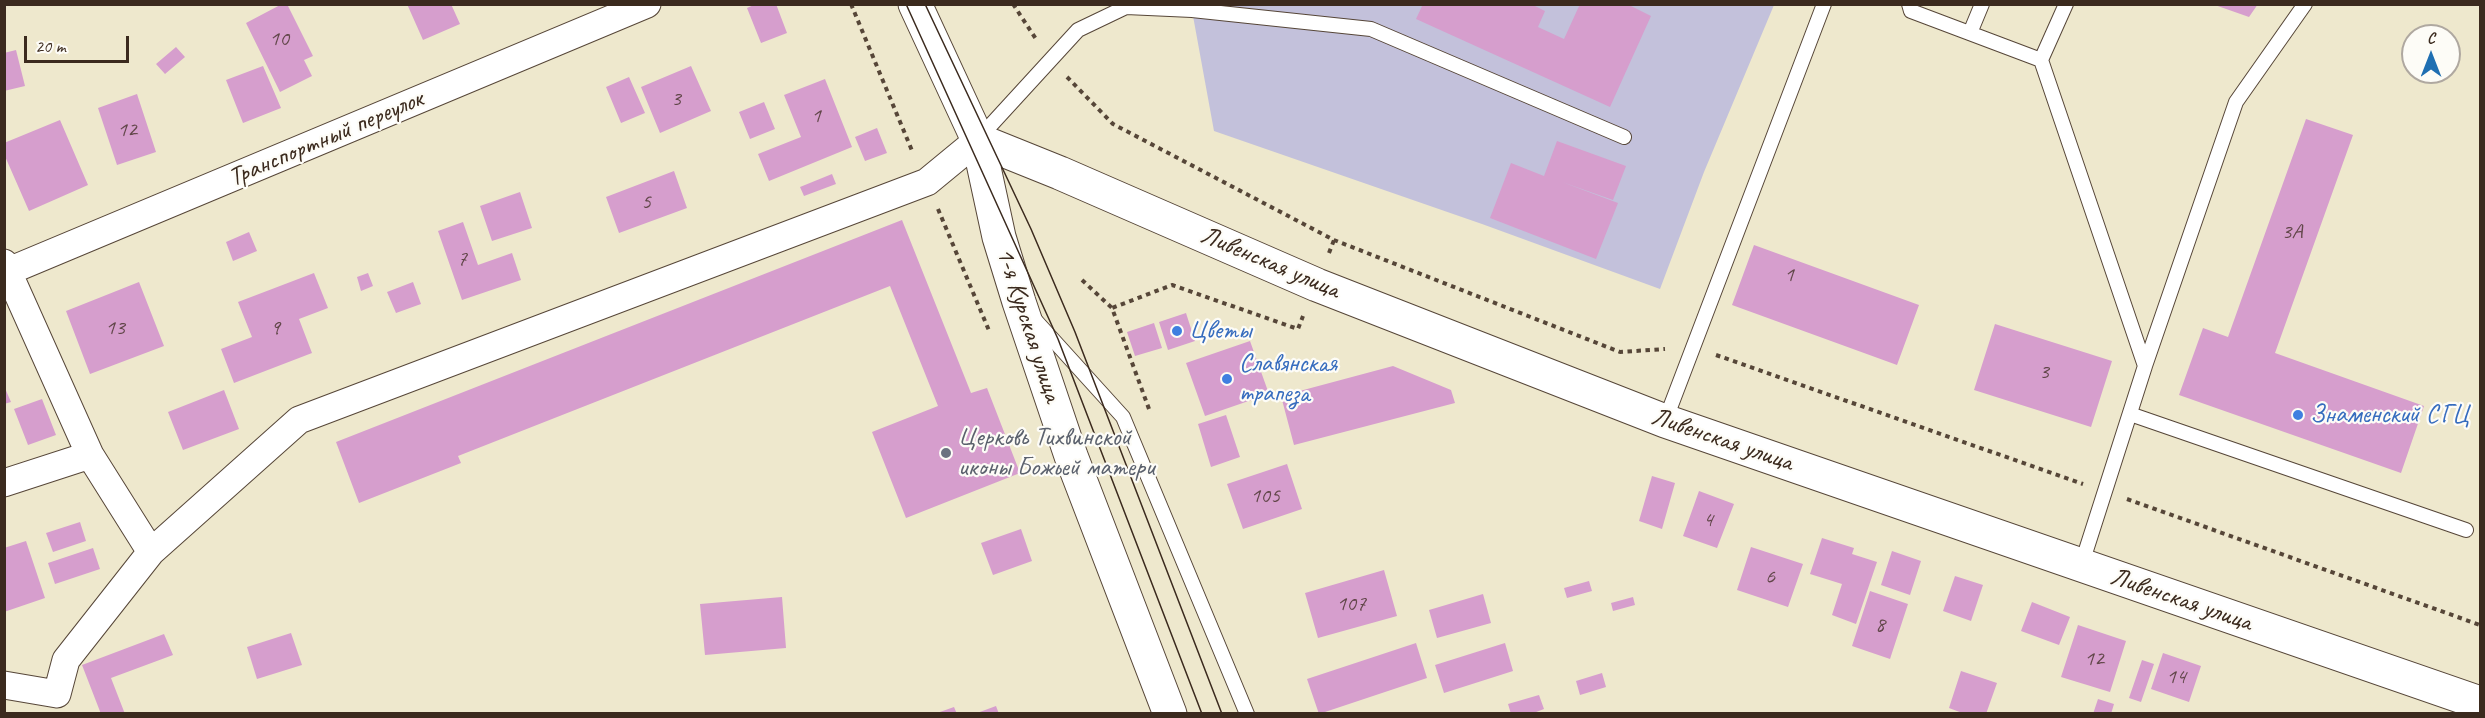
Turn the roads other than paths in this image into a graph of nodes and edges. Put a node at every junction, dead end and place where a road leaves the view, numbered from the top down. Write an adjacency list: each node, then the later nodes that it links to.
1 (647, 4): 12 (street, Транспортный переулок)
2 (915, 4): 11 (main road, 1-я Курская улица)
3 (1824, 4): 16 (lane)
4 (1909, 4): 8 (lane)
5 (1982, 4): 8 (lane)
6 (2066, 4): 9 (lane)
7 (2305, 4): 14 (lane)
8 (1970, 33): 9 (lane)
9 (2041, 60): 14 (lane)
10 (1624, 137): 11 (lane)
11 (978, 140): 13 (main road, 1-я Курская улица); 16 (main road, Ливенская улица); 20 (street)
12 (6, 269): 17 (street)
13 (1019, 302): 25 (main road, 1-я Курская улица); 26 (lane)
14 (2145, 366): 15 (lane)
15 (2130, 414): 19 (lane); 21 (lane)
16 (1665, 421): 21 (main road, Ливенская улица)
17 (90, 455): 18 (street); 20 (street)
18 (4, 483)
19 (2466, 530)
20 (151, 552): 24 (street)
21 (2081, 566): 23 (main road, Ливенская улица)
22 (4, 685): 24 (street)
23 (2481, 703)
24 (60, 704)
25 (1170, 714)
26 (1247, 714)

